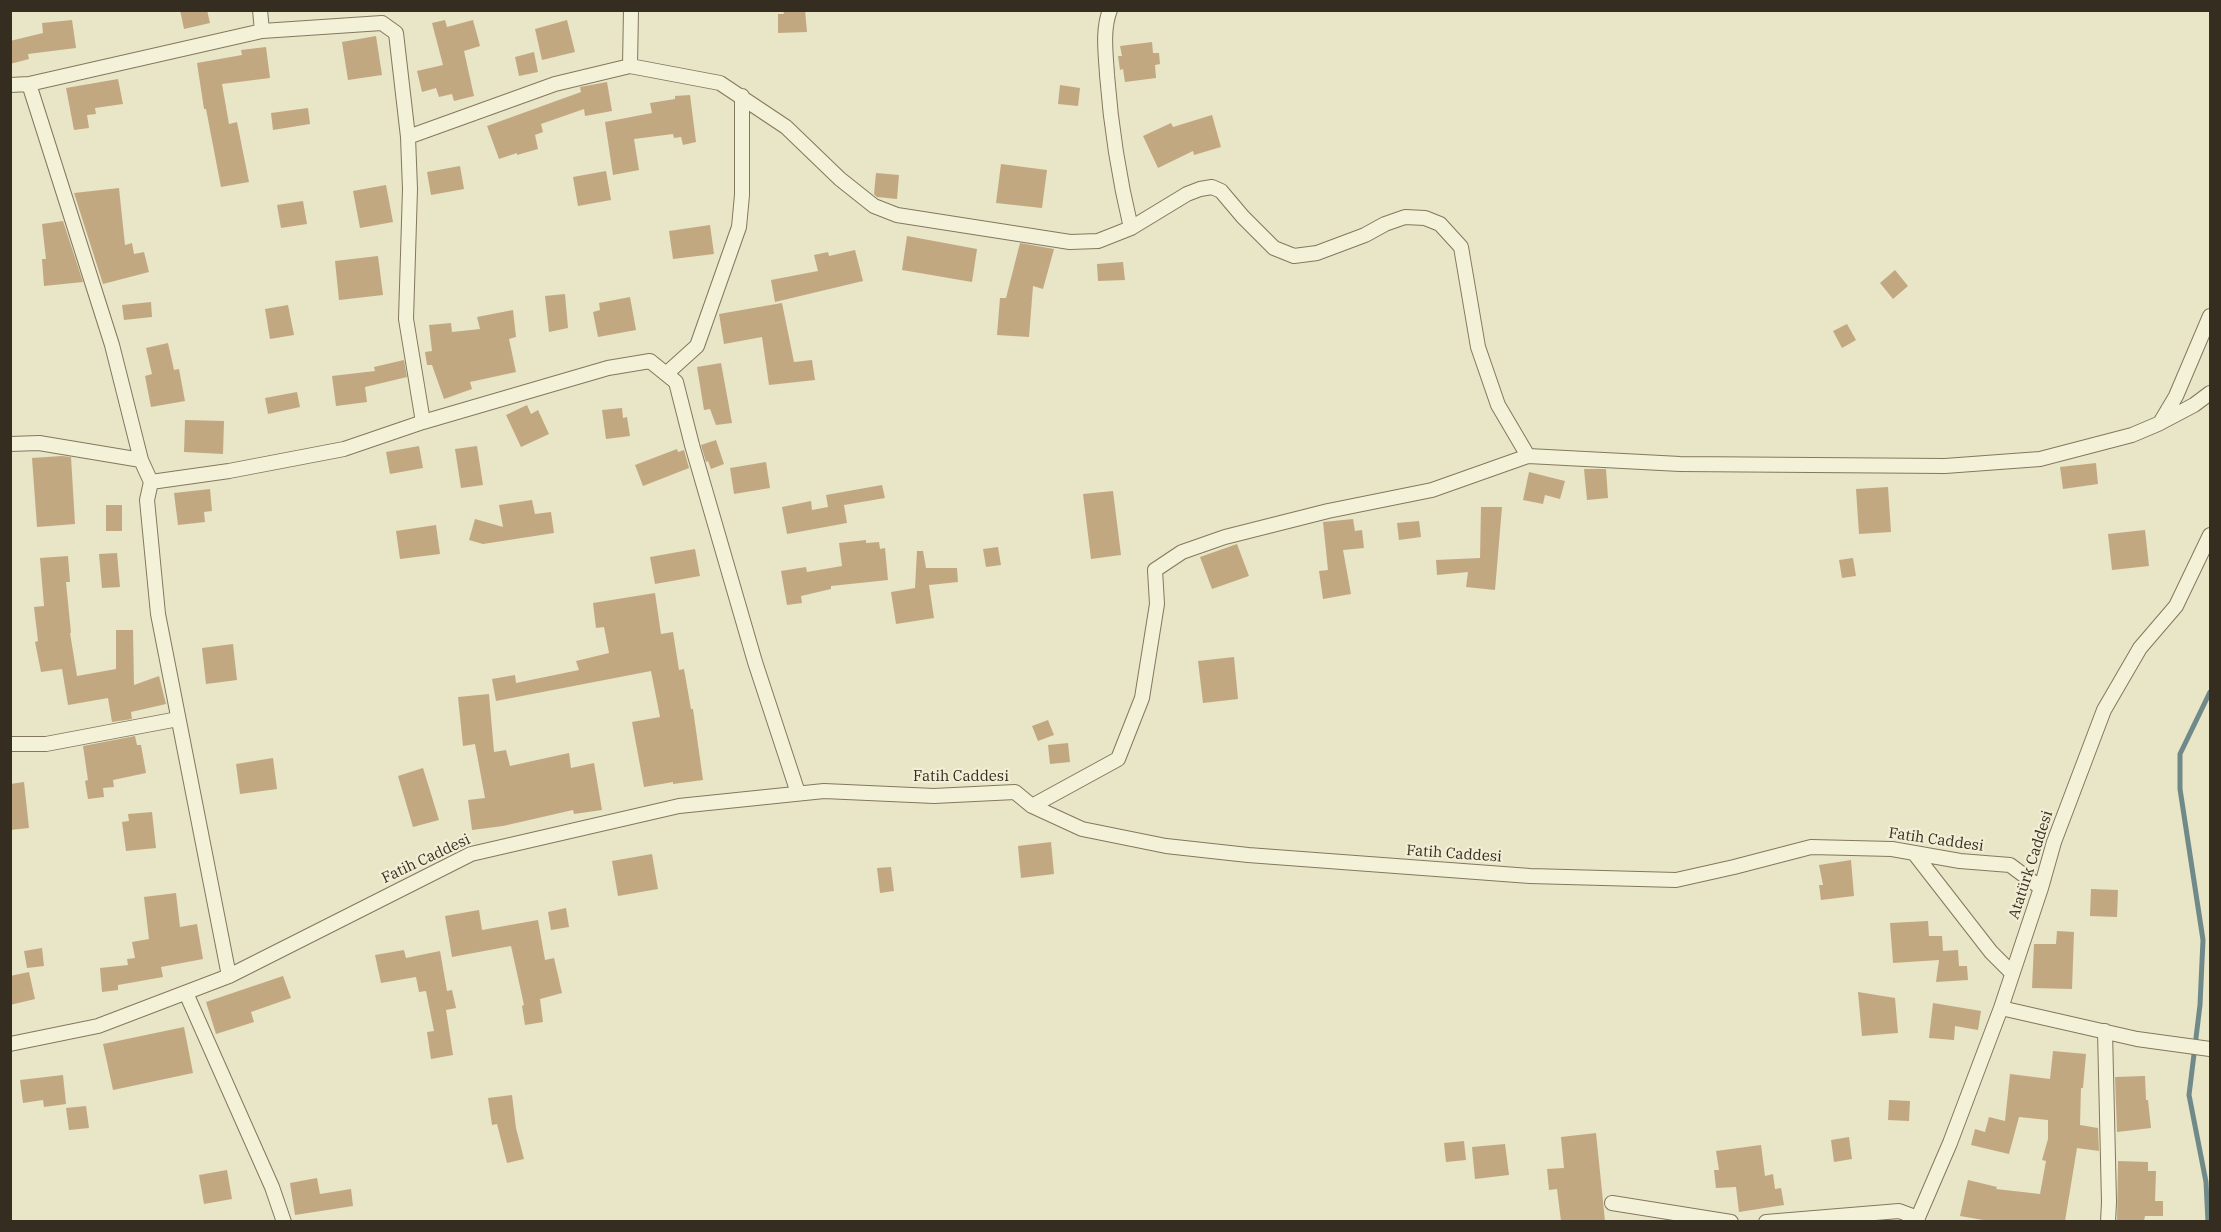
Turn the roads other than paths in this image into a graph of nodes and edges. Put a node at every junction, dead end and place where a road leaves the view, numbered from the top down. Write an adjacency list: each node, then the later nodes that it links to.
1 (260, 10): 4 (street)
2 (631, 10): 5 (street)
3 (1110, 10): 10 (street)
4 (262, 31): 6 (street); 9 (street)
5 (630, 66): 8 (street); 9 (street)
6 (29, 84): 7 (street); 18 (street)
7 (10, 86)
8 (742, 96): 10 (street); 12 (street)
9 (408, 137): 14 (street)
10 (1131, 228): 17 (street)
11 (2211, 316): 15 (street)
12 (666, 374): 14 (street); 23 (street)
13 (2211, 393): 15 (street)
14 (423, 422): 19 (street)
15 (2158, 424): 17 (street)
16 (10, 444): 18 (street)
17 (1528, 456): 24 (street)
18 (141, 460): 19 (street)
19 (151, 482): 21 (street)
20 (2211, 535): 26 (street, Atatürk Caddesi)
21 (178, 719): 22 (street); 28 (street)
22 (10, 744)
23 (798, 793): 24 (street, Fatih Caddesi); 28 (street, Fatih Caddesi)
24 (1032, 806): 25 (street, Fatih Caddesi)
25 (1914, 853): 26 (street, Fatih Caddesi); 27 (street)
26 (2041, 888): 27 (street, Atatürk Caddesi)
27 (2012, 973): 30 (street, Atatürk Caddesi)
28 (229, 976): 29 (street, Fatih Caddesi)
29 (186, 993): 32 (street, Fatih Caddesi); 36 (street)
30 (2001, 1008): 31 (street); 35 (street, Atatürk Caddesi)
31 (2105, 1031): 33 (street); 39 (street)
32 (10, 1044)
33 (2211, 1049)
34 (1612, 1203): 37 (street)
35 (1917, 1220): 38 (street)
36 (284, 1221)
37 (1731, 1221)
38 (1766, 1221)
39 (2108, 1221)

